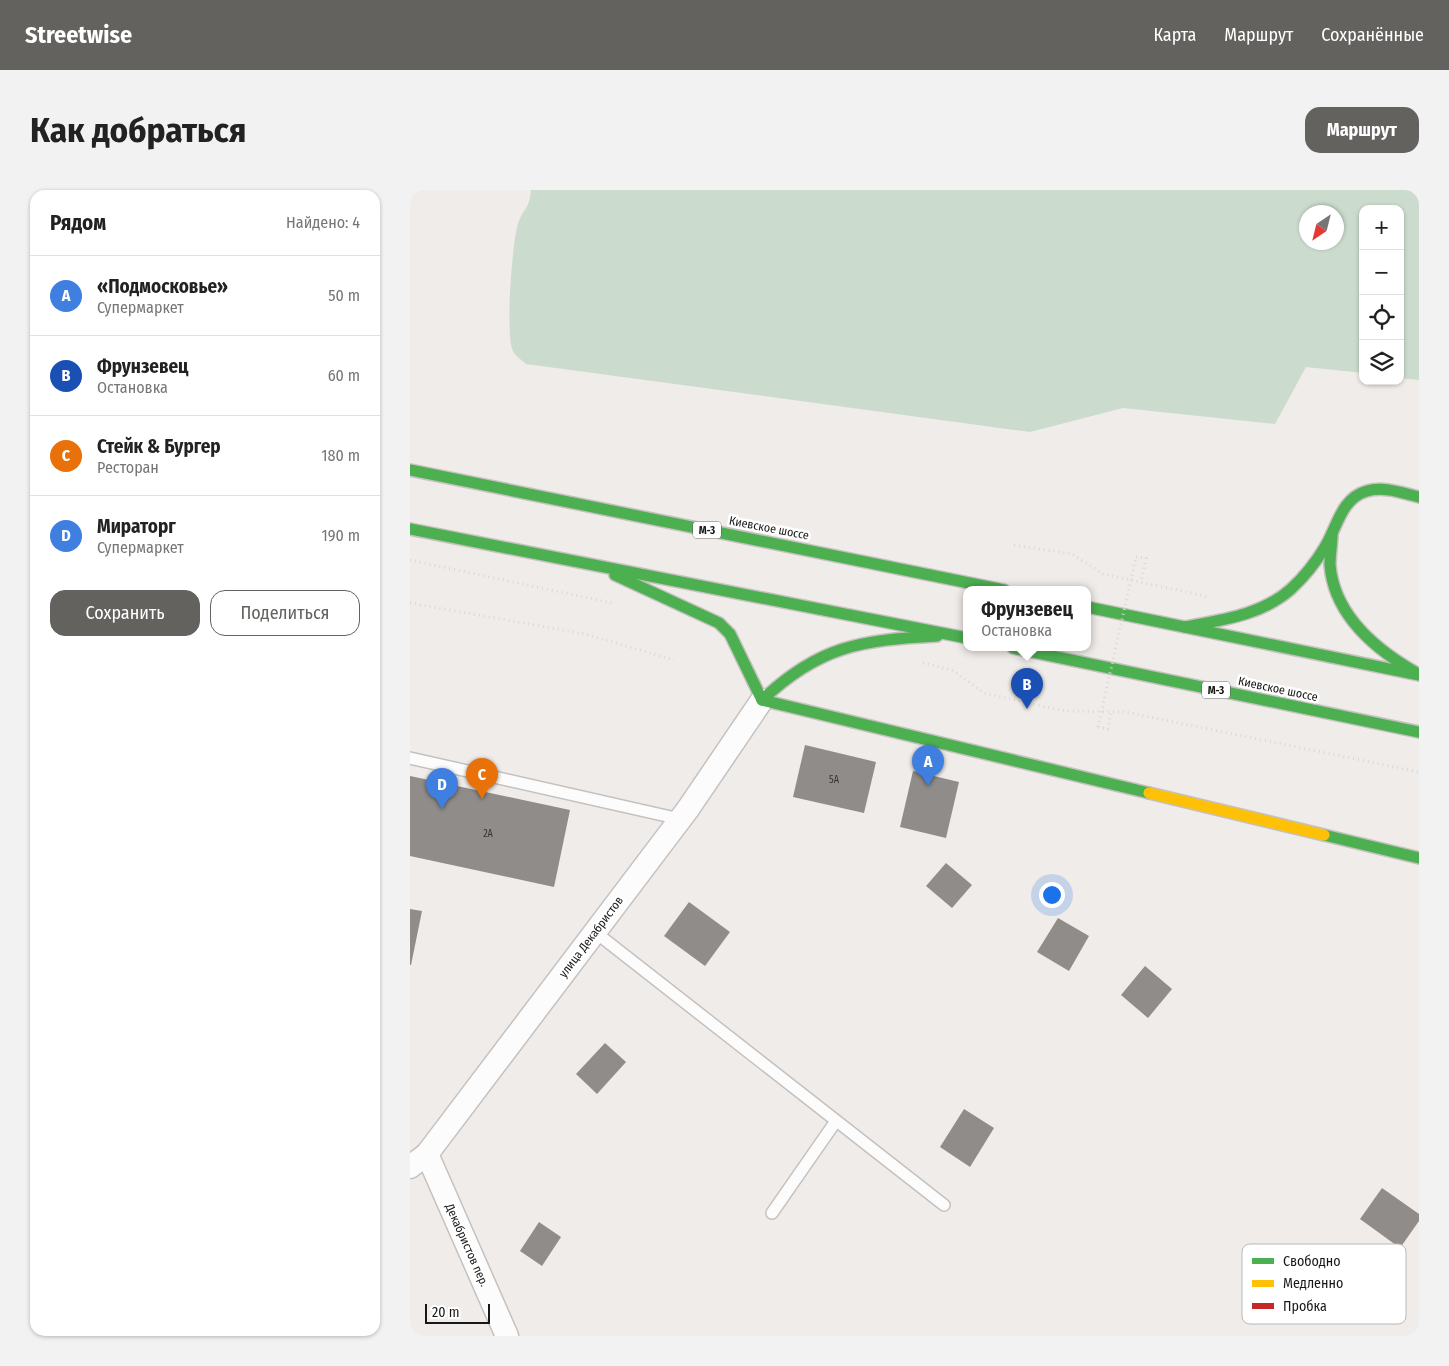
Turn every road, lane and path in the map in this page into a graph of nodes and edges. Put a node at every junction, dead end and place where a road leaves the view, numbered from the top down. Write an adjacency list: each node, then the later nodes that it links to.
1 (410, 470): 9 (main road, Киевское шоссе / М-3)
2 (1419, 496): 4 (main road)
3 (410, 529): 7 (main road)
4 (1332, 534): 14 (main road); 21 (main road)
5 (1014, 545): 8 (path)
6 (410, 560): 12 (path)
7 (595, 567): 15 (main road); 22 (main road)
8 (1141, 582): 10 (path); 24 (path, bridge)
9 (984, 586)
10 (1211, 597)
11 (410, 603): 18 (path)
12 (616, 604)
13 (1091, 608): 14 (main road)
14 (1185, 627): 21 (main road)
15 (953, 635): 16 (main road); 20 (main road)
16 (963, 637)
17 (1028, 651): 25 (main road, Киевское шоссе / М-3)
18 (674, 660)
19 (916, 661): 24 (path)
20 (799, 666): 22 (main road); 23 (main road)
21 (1419, 675)
22 (762, 700): 23 (main road); 28 (street, улица Декабристов)
23 (807, 710): 29 (main road)
24 (1111, 711): 27 (path)
25 (1419, 732)
26 (410, 758): 28 (lane)
27 (1419, 772)
28 (680, 819): 30 (street, улица Декабристов)
29 (1419, 858)
30 (595, 932): 31 (lane); 32 (street, улица Декабристов)
31 (836, 1120): 33 (lane); 34 (lane)
32 (419, 1160): 35 (street, Декабристов пер.)
33 (944, 1205)
34 (772, 1213)
35 (507, 1336)

